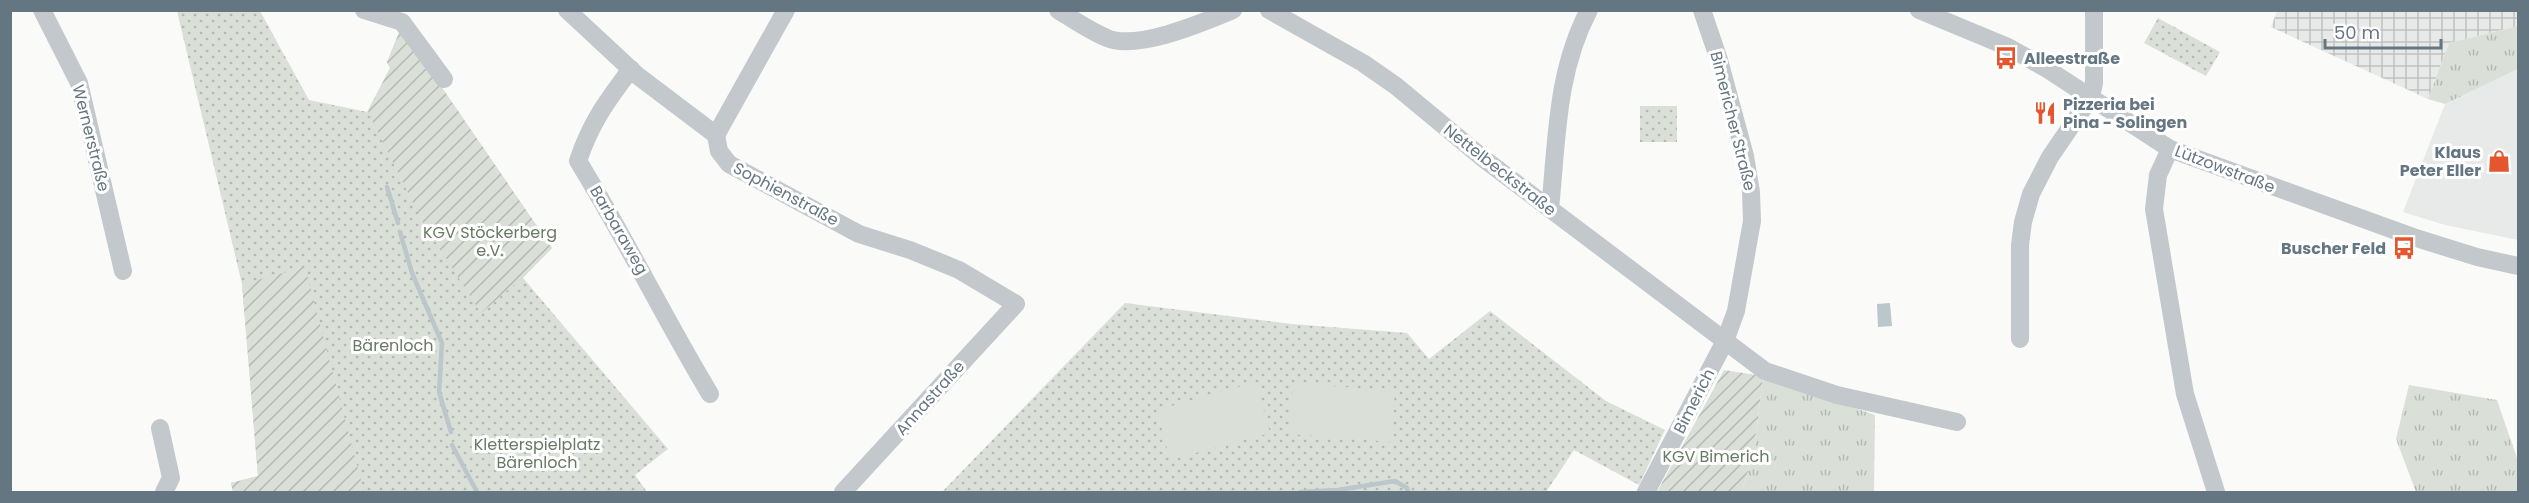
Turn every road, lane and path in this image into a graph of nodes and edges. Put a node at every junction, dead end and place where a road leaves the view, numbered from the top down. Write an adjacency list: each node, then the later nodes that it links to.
1 (42, 10): 19 (street, Wernerstraße)
2 (364, 10): 13 (street)
3 (567, 10): 12 (street, Sophienstraße)
4 (786, 10): 15 (street)
5 (1058, 10): 6 (street)
6 (1233, 10)
7 (1269, 10): 17 (street, Nettelbeckstraße)
8 (1589, 10): 17 (street)
9 (1702, 10): 22 (street, Bimericher Straße)
10 (1920, 10): 14 (street, Lützowstraße)
11 (2094, 10): 14 (street)
12 (631, 69): 15 (street, Sophienstraße); 23 (street, Barbaraweg)
13 (444, 79)
14 (2091, 97): 16 (street, Lützowstraße); 21 (street)
15 (716, 135): 20 (street, Sophienstraße)
16 (2170, 148): 18 (street, Lützowstraße); 29 (street)
17 (1550, 209): 22 (street, Nettelbeckstraße)
18 (2518, 266)
19 (123, 271)
20 (1016, 304): 27 (street, Annastraße)
21 (2020, 339)
22 (1725, 341): 24 (street); 28 (street, Bimerich)
23 (710, 394)
24 (1956, 422)
25 (160, 428): 26 (street)
26 (164, 492)
27 (843, 492)
28 (1646, 492)
29 (2216, 492)

